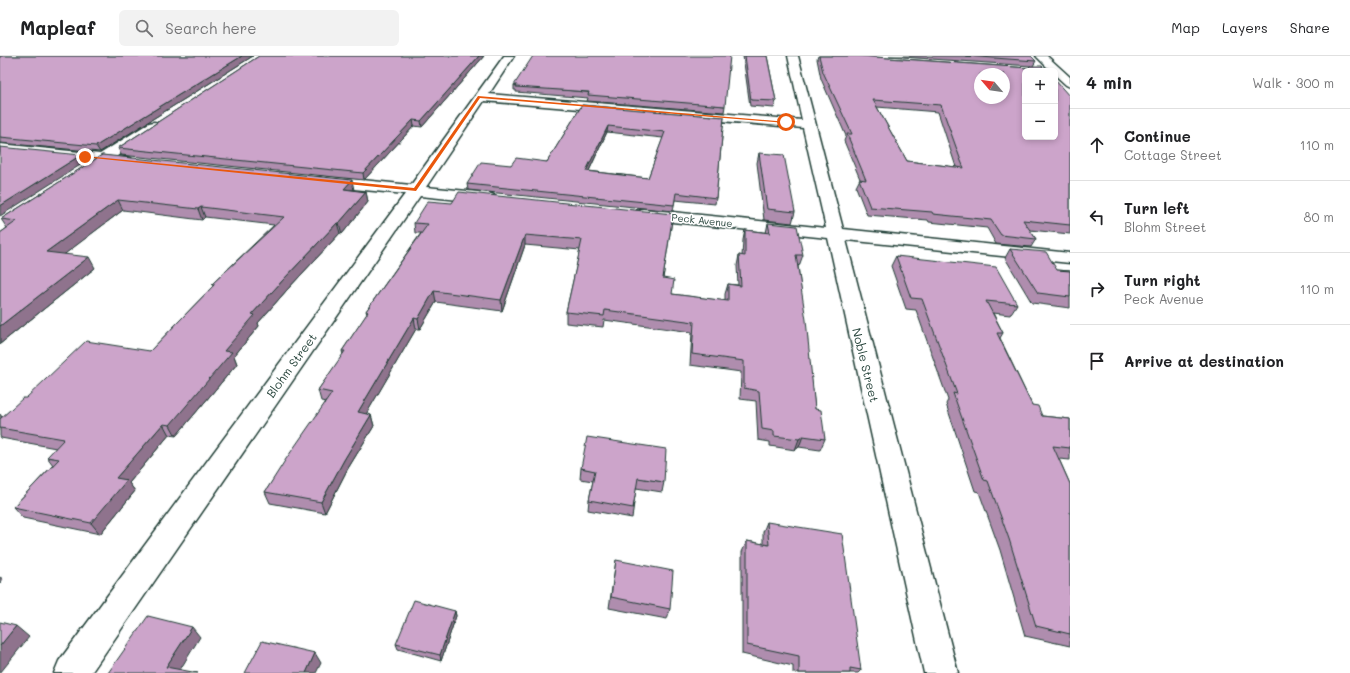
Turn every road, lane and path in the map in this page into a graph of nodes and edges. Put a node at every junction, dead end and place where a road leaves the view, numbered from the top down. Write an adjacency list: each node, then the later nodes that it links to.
1 (509, 56): 6 (street, Blohm Street)
2 (793, 56): 8 (street, Noble Street)
3 (1041, 56): 4 (street)
4 (1061, 72): 5 (street)
5 (1070, 83)
6 (479, 97): 8 (street); 14 (street, Blohm Street)
7 (162, 120): 10 (street)
8 (808, 124): 17 (street, Noble Street)
9 (0, 148): 10 (street)
10 (101, 159): 11 (street); 12 (street)
11 (142, 163)
12 (82, 171)
13 (306, 179): 14 (street)
14 (416, 190): 15 (street); 19 (street, Blohm Street)
15 (504, 199)
16 (629, 213): 17 (street, Peck Avenue)
17 (835, 234): 18 (street, Peck Avenue); 20 (street, Noble Street)
18 (1070, 258)
19 (71, 673)
20 (941, 673)

